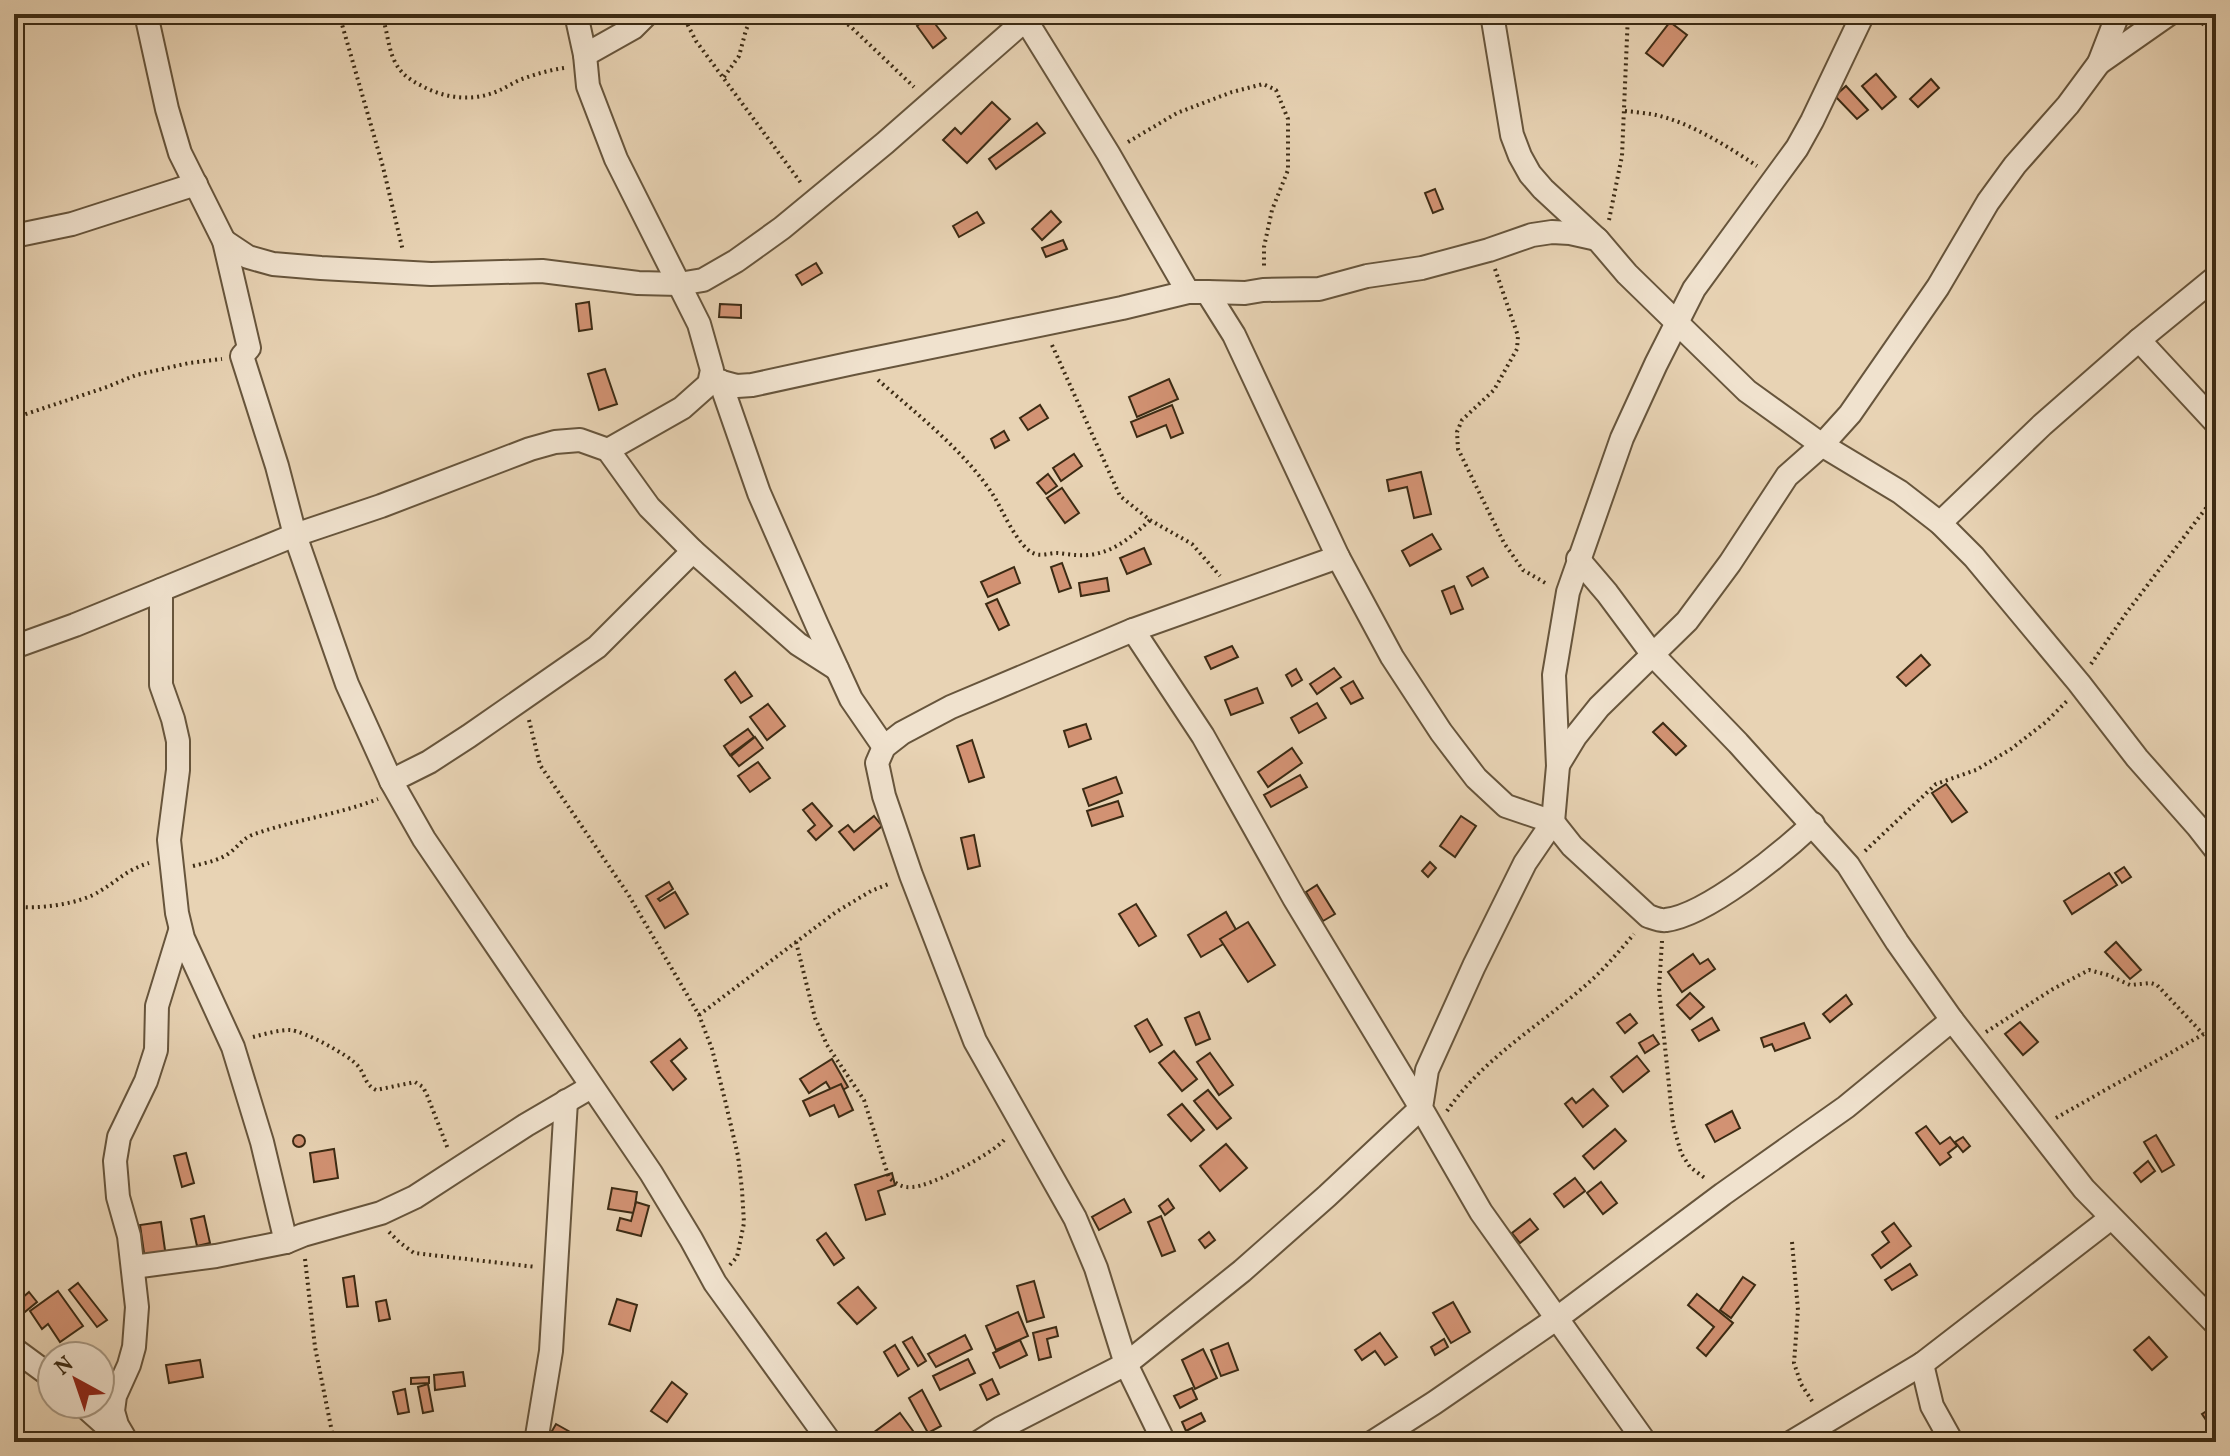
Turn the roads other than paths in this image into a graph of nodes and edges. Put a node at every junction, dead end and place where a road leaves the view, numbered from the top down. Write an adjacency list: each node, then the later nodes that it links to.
1 (146, 14): 11 (street)
2 (576, 14): 9 (street)
3 (647, 14): 9 (street)
4 (1492, 14): 13 (street)
5 (1863, 14): 18 (street)
6 (2118, 14): 10 (street)
7 (2169, 14): 10 (street)
8 (1027, 16): 16 (street); 17 (street)
9 (585, 60): 16 (street)
10 (2099, 63): 22 (street)
11 (196, 184): 12 (street); 14 (street)
12 (14, 236)
13 (1598, 240): 17 (street); 18 (street)
14 (224, 241): 16 (street); 25 (street)
15 (2216, 277): 19 (street)
16 (679, 284): 20 (street)
17 (1198, 292): 20 (street); 27 (street)
18 (1679, 322): 22 (street); 28 (street)
19 (2139, 340): 21 (street); 24 (street)
20 (715, 380): 23 (street); 33 (street)
21 (2216, 423)
22 (1822, 445): 24 (street); 32 (street)
23 (608, 450): 25 (street); 26 (street)
24 (1940, 523): 39 (street)
25 (295, 535): 29 (street); 36 (street)
26 (693, 551): 33 (street); 36 (street)
27 (1338, 557): 30 (street); 37 (street)
28 (1578, 559): 32 (street); 35 (street)
29 (161, 590): 31 (street); 40 (street)
30 (1133, 630): 34 (street); 44 (street)
31 (14, 647)
32 (1653, 655): 35 (street); 38 (street)
33 (837, 669): 34 (street)
34 (884, 747): 51 (street)
35 (1558, 766): 37 (street)
36 (394, 786): 42 (street)
37 (1553, 822): 38 (street); 44 (street)
38 (1813, 824): 41 (street)
39 (2216, 850)
40 (180, 931): 46 (street); 47 (street)
41 (1952, 1020): 45 (street); 48 (street)
42 (591, 1087): 43 (street); 57 (street)
43 (566, 1101): 46 (street); 56 (street)
44 (1421, 1108): 48 (street); 51 (street)
45 (2111, 1218): 49 (street); 52 (street)
46 (295, 1238): 47 (street)
47 (133, 1267): 55 (street)
48 (1556, 1319): 60 (street); 61 (street)
49 (2216, 1324)
50 (14, 1349): 53 (street)
51 (1126, 1364): 58 (street); 59 (street)
52 (1922, 1364): 62 (street); 63 (street)
53 (36, 1365)
54 (101, 1420): 55 (street)
55 (126, 1442)
56 (536, 1442)
57 (830, 1442)
58 (979, 1442)
59 (1164, 1442)
60 (1373, 1442)
61 (1645, 1442)
62 (1792, 1442)
63 (1952, 1442)

